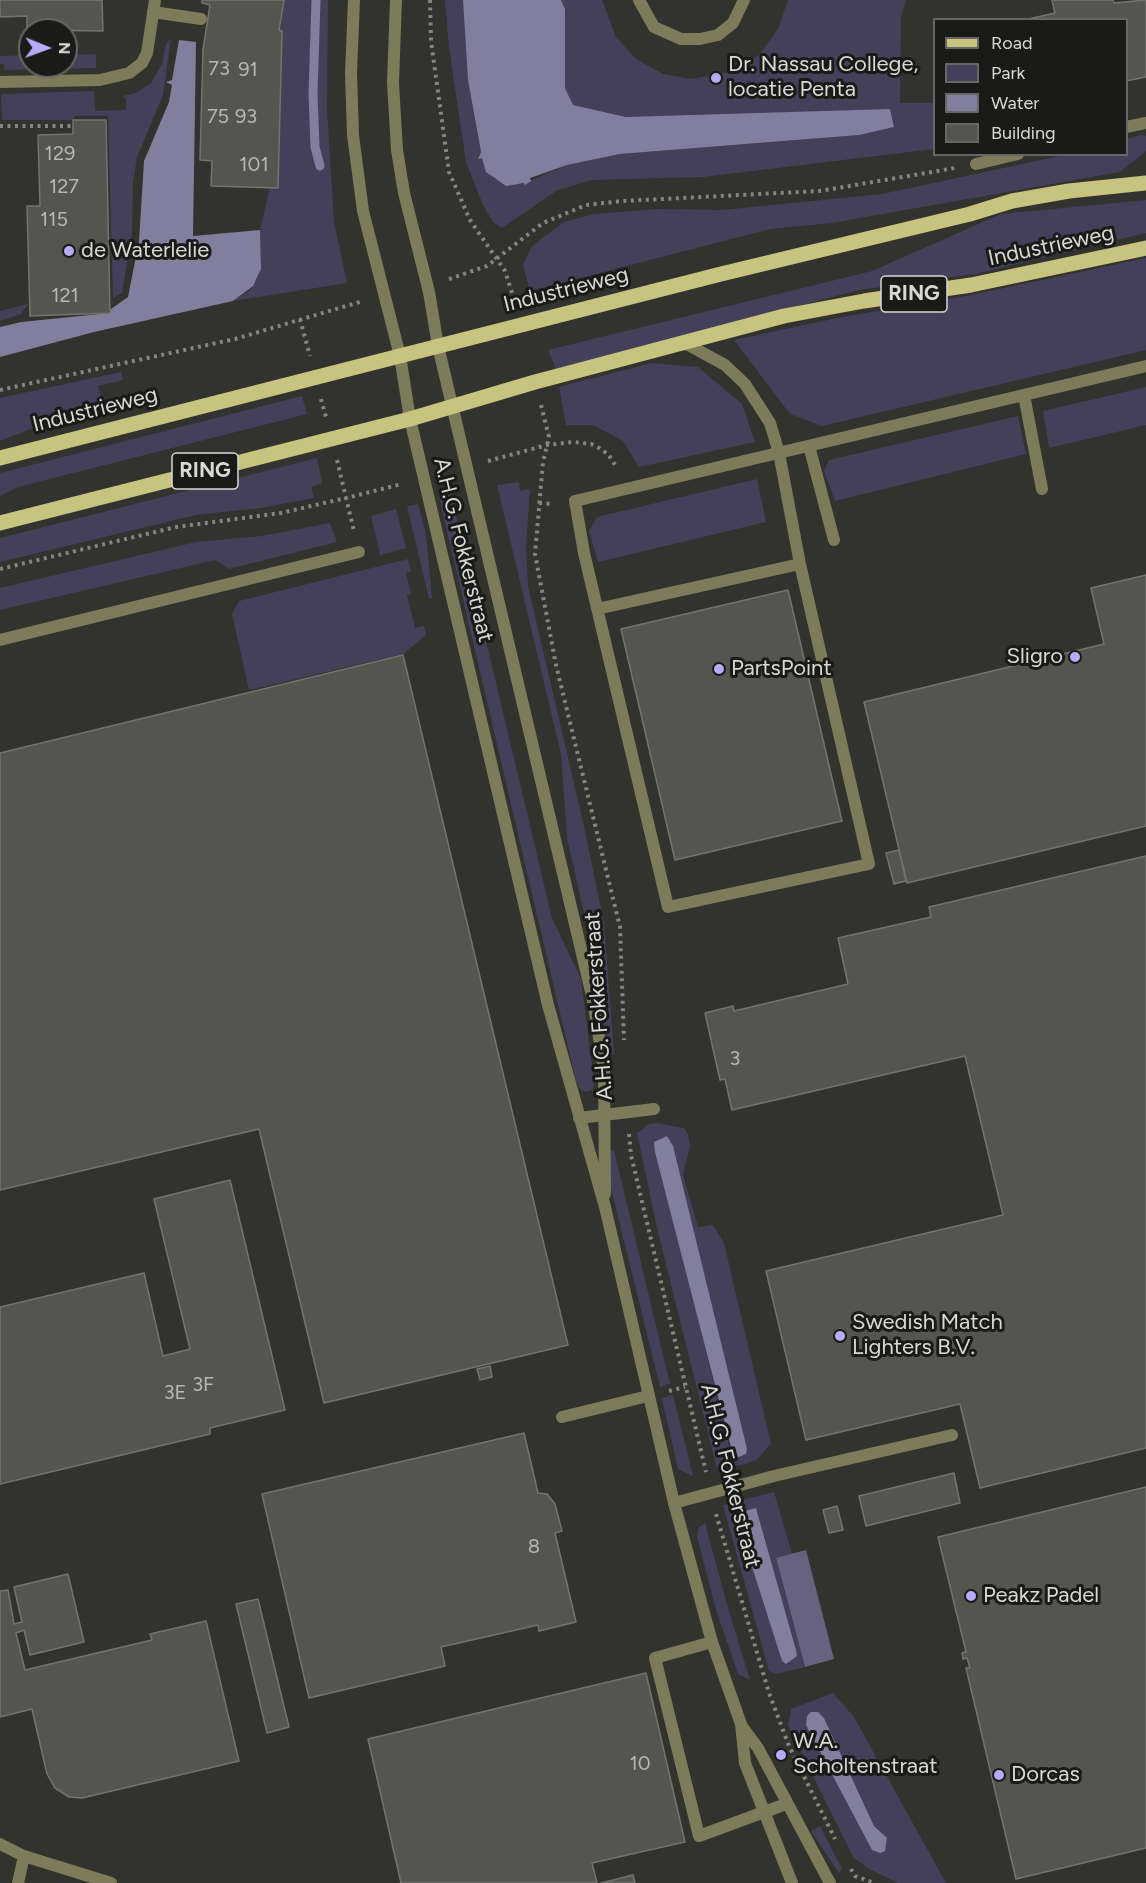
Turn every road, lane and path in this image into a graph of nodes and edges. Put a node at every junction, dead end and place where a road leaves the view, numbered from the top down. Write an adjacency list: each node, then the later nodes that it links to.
1 (354, 0): 22 (street, A.H.G. Fokkerstraat)
2 (396, 0): 21 (street, A.H.G. Fokkerstraat)
3 (430, 0): 17 (path)
4 (639, 0): 5 (street)
5 (744, 0)
6 (154, 6): 7 (street); 8 (street)
7 (201, 19)
8 (0, 82)
9 (1146, 123): 12 (street)
10 (0, 126): 11 (path)
11 (74, 126)
12 (1128, 127)
13 (1010, 156): 14 (street)
14 (976, 164): 17 (path, Industrieweg)
15 (1146, 183): 19 (main road, Industrieweg)
16 (1146, 248): 20 (main road, Industrieweg / RING)
17 (499, 259): 19 (path)
18 (300, 320): 25 (path, Industrieweg)
19 (521, 325): 21 (main road, Industrieweg)
20 (683, 342): 24 (main road, Industrieweg / RING); 31 (street)
21 (438, 346): 22 (main road, Industrieweg); 27 (street, A.H.G. Fokkerstraat)
22 (400, 356): 28 (street, A.H.G. Fokkerstraat); 32 (main road, Industrieweg)
23 (1146, 366): 26 (street)
24 (535, 382): 27 (main road, Industrieweg / RING); 29 (path, A.H.G. Fokkerstraat)
25 (0, 390)
26 (1024, 395): 30 (street); 34 (street)
27 (453, 407): 28 (main road, Industrieweg / RING); 45 (street, A.H.G. Fokkerstraat)
28 (410, 418): 35 (main road, Industrieweg / RING); 46 (street, A.H.G. Fokkerstraat)
29 (547, 445): 33 (path); 42 (path, A.H.G. Fokkerstraat)
30 (809, 446): 31 (street); 36 (street)
31 (779, 453): 33 (street); 38 (street)
32 (0, 458)
33 (623, 489): 40 (street)
34 (1042, 489)
35 (0, 523)
36 (834, 540)
37 (359, 552): 39 (path); 41 (street)
38 (800, 564): 40 (street); 40 (street)
39 (0, 569)
40 (597, 609)
41 (0, 639)
42 (624, 1042)
43 (654, 1109): 44 (street)
44 (627, 1111): 45 (street); 51 (path, A.H.G. Fokkerstraat)
45 (606, 1112): 46 (street); 47 (street, A.H.G. Fokkerstraat)
46 (579, 1118): 47 (street, A.H.G. Fokkerstraat)
47 (605, 1207): 48 (street, A.H.G. Fokkerstraat)
48 (648, 1395): 49 (street); 52 (street, A.H.G. Fokkerstraat)
49 (562, 1417)
50 (952, 1435): 51 (street)
51 (711, 1494): 52 (street); 58 (path, A.H.G. Fokkerstraat)
52 (674, 1503): 53 (street, A.H.G. Fokkerstraat)
53 (712, 1642): 54 (street, A.H.G. Fokkerstraat); 56 (street)
54 (741, 1724): 55 (street, A.H.G. Fokkerstraat); 56 (street, A.H.G. Fokkerstraat)
55 (786, 1804): 56 (street); 64 (street, A.H.G. Fokkerstraat)
56 (764, 1813): 63 (street, A.H.G. Fokkerstraat)
57 (0, 1844): 59 (street)
58 (838, 1846)
59 (24, 1856): 61 (street); 62 (street)
60 (847, 1863): 65 (path)
61 (18, 1883)
62 (111, 1883)
63 (792, 1883)
64 (830, 1883)
65 (874, 1883)

